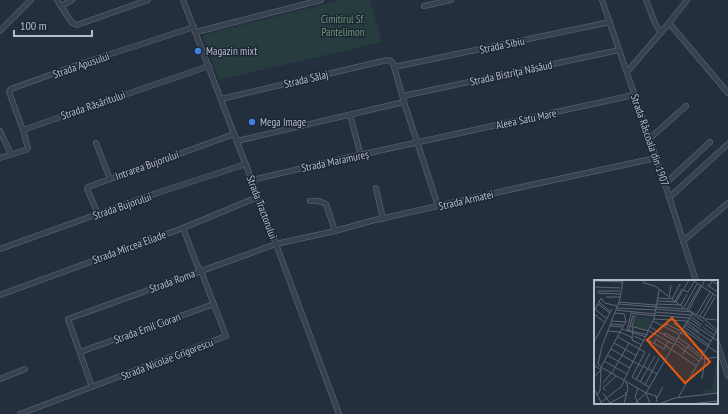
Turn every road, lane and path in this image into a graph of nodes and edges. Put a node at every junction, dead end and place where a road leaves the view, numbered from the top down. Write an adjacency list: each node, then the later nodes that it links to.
1 (31, 0): 16 (street)
2 (57, 0): 11 (street)
3 (72, 0): 11 (street)
4 (148, 0): 11 (street)
5 (184, 0): 15 (street, Strada Tractorului)
6 (321, 0): 15 (street, Strada Apusului)
7 (451, 0): 12 (street)
8 (602, 0): 13 (street, Strada Răscoala din 1907)
9 (646, 0): 17 (street)
10 (687, 0): 14 (street)
11 (61, 6)
12 (424, 6)
13 (610, 22): 18 (street, Strada Răscoala din 1907); 20 (street, Strada Sibiu)
14 (669, 23): 17 (street); 22 (street)
15 (195, 29): 19 (street, Strada Tractorului); 29 (street, Strada Apusului)
16 (0, 31)
17 (661, 34): 21 (street)
18 (619, 50): 21 (street, Strada Răscoala din 1907); 24 (street, Strada Bistrița Năsăud)
19 (209, 66): 25 (street, Strada Tractorului); 29 (street, Strada Răsăritului)
20 (394, 66): 24 (street); 25 (street, Strada Sălaj)
21 (627, 72): 23 (street, Strada Răscoala din 1907)
22 (728, 93)
23 (634, 94): 32 (street, Strada Răscoala din 1907); 36 (street, Aleea Satu Mare)
24 (403, 96): 26 (street)
25 (221, 99): 31 (street, Strada Tractorului)
26 (404, 102): 28 (street); 36 (street)
27 (686, 106): 32 (street)
28 (350, 115): 33 (street); 39 (street)
29 (23, 130): 38 (street)
30 (0, 131): 38 (street)
31 (234, 134): 33 (street, Strada Tractorului); 43 (street, Intrarea Bujorului)
32 (649, 139): 41 (street, Strada Răscoala din 1907)
33 (237, 141): 42 (street, Strada Tractorului)
34 (710, 142): 45 (street)
35 (96, 143): 43 (street)
36 (418, 143): 39 (street, Strada Maramureș); 51 (street)
37 (728, 144): 48 (street)
38 (11, 154): 40 (street)
39 (361, 156): 44 (street, Strada Maramureș)
40 (0, 158)
41 (656, 158): 45 (street, Strada Răscoala din 1907); 51 (street, Strada Armatei)
42 (246, 164): 44 (street, Strada Tractorului); 52 (street, Strada Bujorului)
43 (110, 179): 52 (street, Intrarea Bujorului)
44 (252, 180): 47 (street, Strada Tractorului)
45 (664, 184): 48 (street, Strada Răscoala din 1907)
46 (376, 188): 53 (street)
47 (258, 197): 54 (street, Strada Mircea Eliade); 57 (street, Strada Tractorului)
48 (669, 197): 56 (street, Strada Răscoala din 1907)
49 (310, 201): 55 (street)
50 (728, 204): 56 (street)
51 (438, 206): 53 (street, Strada Armatei)
52 (98, 214): 58 (street, Strada Bujorului)
53 (383, 219): 55 (street, Strada Armatei)
54 (183, 228): 59 (street, Strada Nicolae Grigorescu); 61 (street, Strada Mircea Eliade)
55 (335, 232): 57 (street, Strada Armatei)
56 (683, 242): 60 (street, Strada Răscoala din 1907)
57 (276, 244): 59 (street, Strada Roma); 70 (street, Strada Tractorului)
58 (0, 249)
59 (201, 271): 62 (street, Strada Nicolae Grigorescu); 64 (street, Strada Roma)
60 (696, 280)
61 (0, 295)
62 (214, 304): 64 (street, Strada Emil Cioran); 68 (street, Strada Nicolae Grigorescu)
63 (718, 346): 66 (street)
64 (80, 352): 68 (street)
65 (25, 369): 67 (street)
66 (728, 376)
67 (0, 379)
68 (92, 387): 69 (street, Strada Nicolae Grigorescu)
69 (20, 414)
70 (338, 414)

